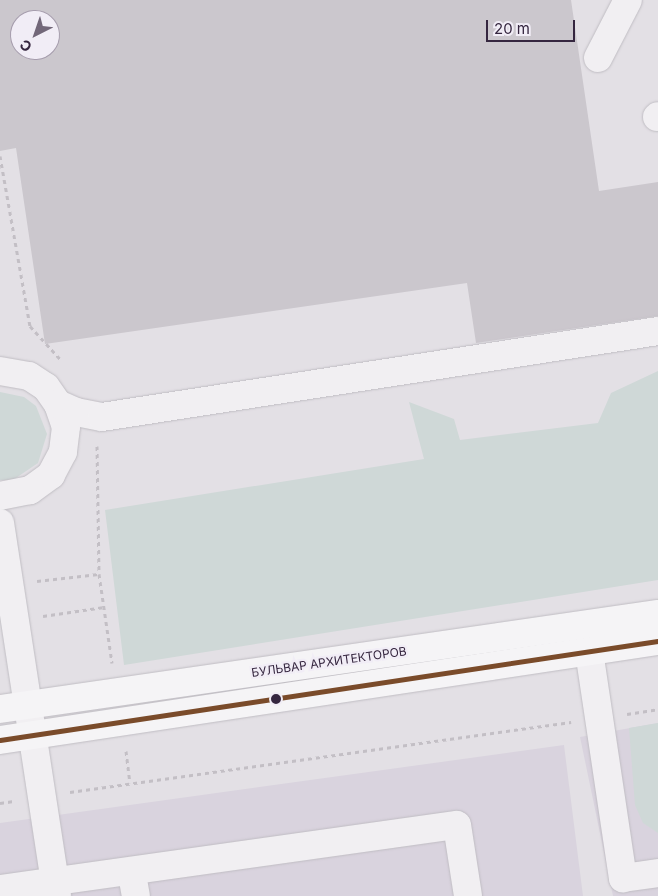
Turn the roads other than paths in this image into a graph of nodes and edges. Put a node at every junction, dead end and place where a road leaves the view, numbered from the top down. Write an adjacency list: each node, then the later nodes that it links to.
1 (628, 0): 2 (lane)
2 (598, 58)
3 (658, 331): 6 (lane)
4 (0, 371): 5 (lane)
5 (58, 404): 6 (lane); 7 (lane)
6 (102, 417): 7 (lane)
7 (63, 452): 8 (lane)
8 (30, 490): 9 (lane); 10 (lane)
9 (0, 496)
10 (2, 536): 14 (lane)
11 (658, 614): 14 (main road, БУЛЬВАР АРХИТЕКТОРОВ)
12 (658, 641): 13 (main road)
13 (589, 651): 16 (main road); 18 (lane)
14 (28, 705): 15 (main road, БУЛЬВАР АРХИТЕКТОРОВ); 16 (lane)
15 (0, 709)
16 (33, 735): 17 (main road); 21 (lane)
17 (0, 740)
18 (658, 873)
19 (134, 885): 21 (lane); 22 (lane)
20 (0, 889): 21 (lane)
21 (56, 889)
22 (468, 896)

